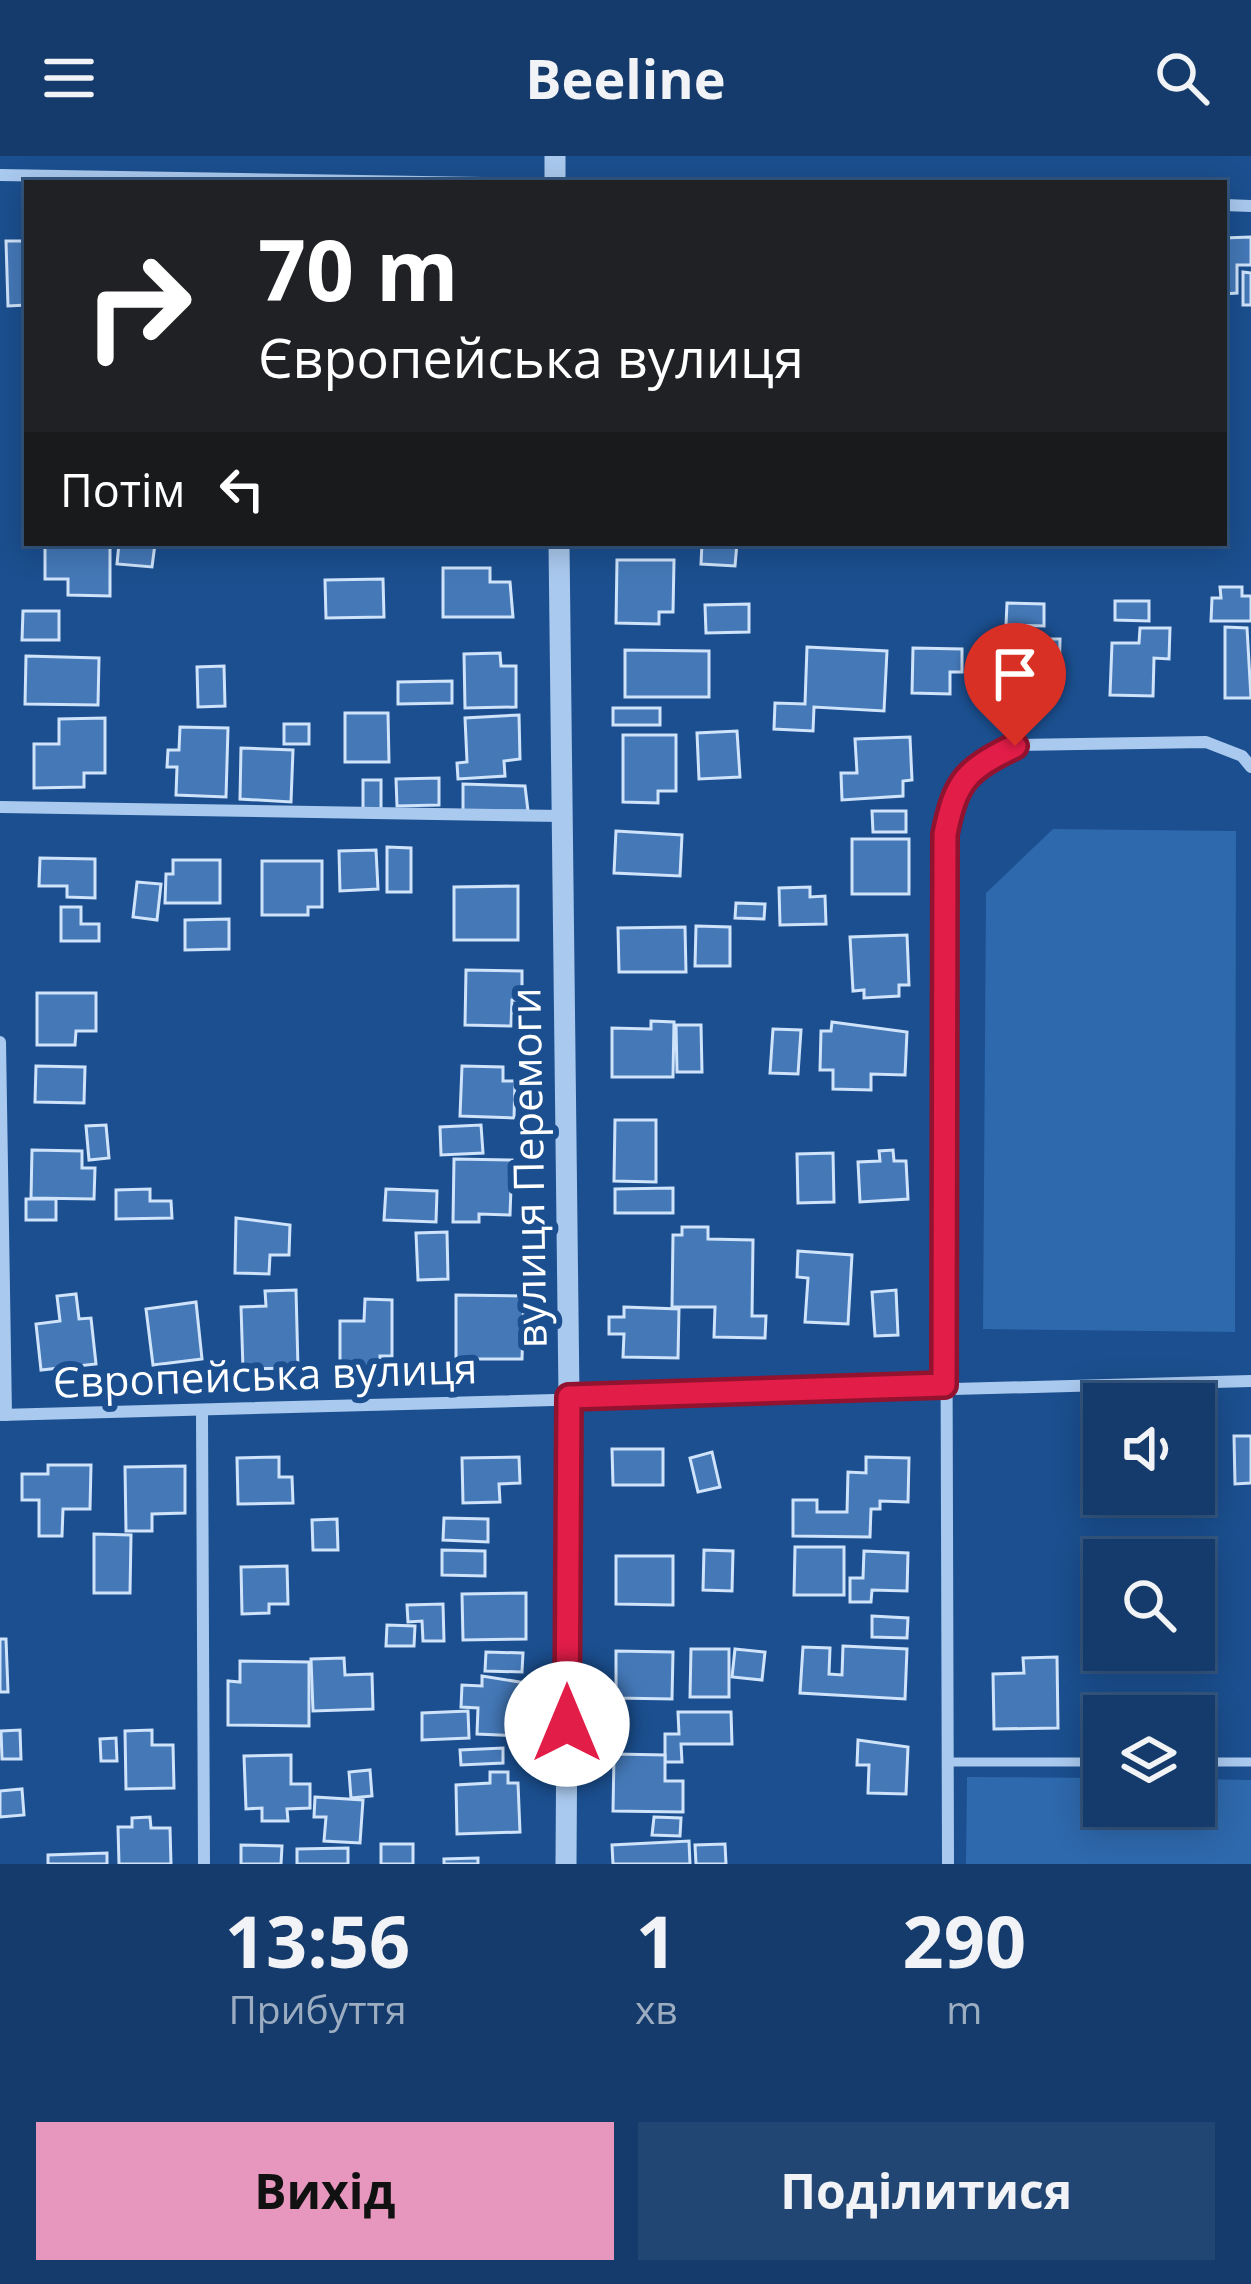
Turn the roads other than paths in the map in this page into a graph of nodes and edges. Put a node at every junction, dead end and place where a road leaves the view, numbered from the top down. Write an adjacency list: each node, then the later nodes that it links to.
1 (0, 175): 2 (street)
2 (302, 180)
3 (559, 546): 6 (street, вулиця Перемоги)
4 (1251, 766): 9 (street)
5 (0, 807): 6 (street)
6 (562, 817): 10 (street, вулиця Перемоги)
7 (0, 1042): 12 (street)
8 (1251, 1381): 9 (street, Європейська вулиця)
9 (944, 1385): 10 (street, Європейська вулиця); 13 (street)
10 (569, 1397): 11 (street, Європейська вулиця); 18 (street, вулиця Перемоги)
11 (202, 1410): 12 (street, Європейська вулиця); 17 (street)
12 (3, 1415)
13 (947, 1762): 14 (lane); 19 (street)
14 (1083, 1762)
15 (1215, 1762): 16 (lane)
16 (1251, 1762)
17 (204, 1864)
18 (566, 1864)
19 (948, 1864)

